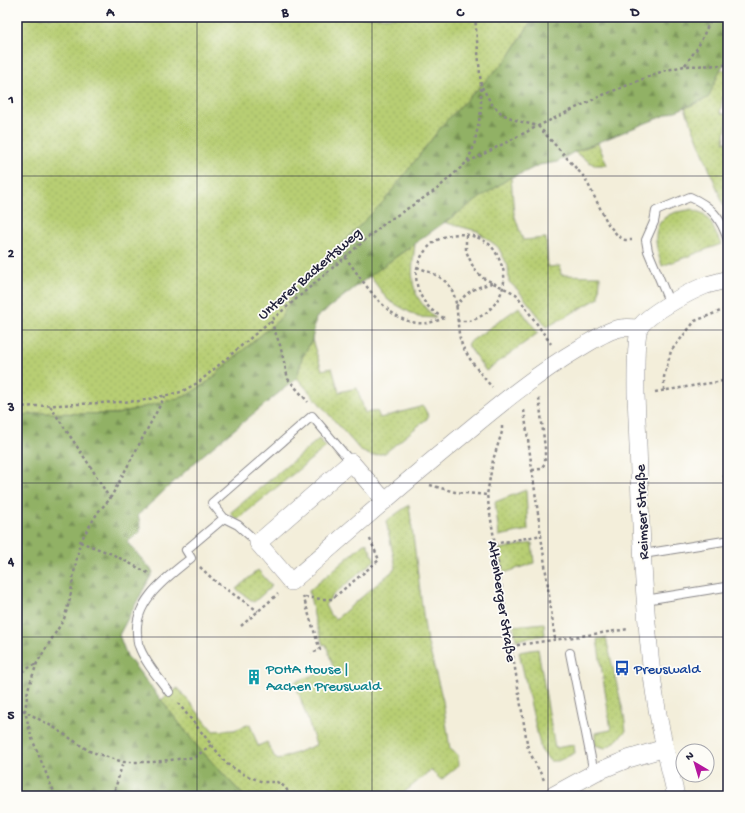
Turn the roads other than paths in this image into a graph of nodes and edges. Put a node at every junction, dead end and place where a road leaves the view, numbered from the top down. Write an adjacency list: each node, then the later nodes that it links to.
1 (728, 240): 3 (lane)
2 (728, 279): 3 (street)
3 (670, 304): 4 (street)
4 (639, 328): 6 (street); 10 (street, Reimser Straße)
5 (351, 462): 6 (street); 7 (lane); 9 (street)
6 (385, 501): 9 (street)
7 (224, 518): 9 (lane); 14 (lane)
8 (724, 541): 10 (lane)
9 (258, 543)
10 (643, 554): 12 (street, Reimser Straße)
11 (725, 587): 12 (lane)
12 (645, 600): 15 (street, Reimser Straße)
13 (570, 653): 16 (lane)
14 (169, 692)
15 (665, 748): 16 (street); 18 (street, Reimser Straße)
16 (594, 774): 17 (street)
17 (552, 796)
18 (676, 796)

